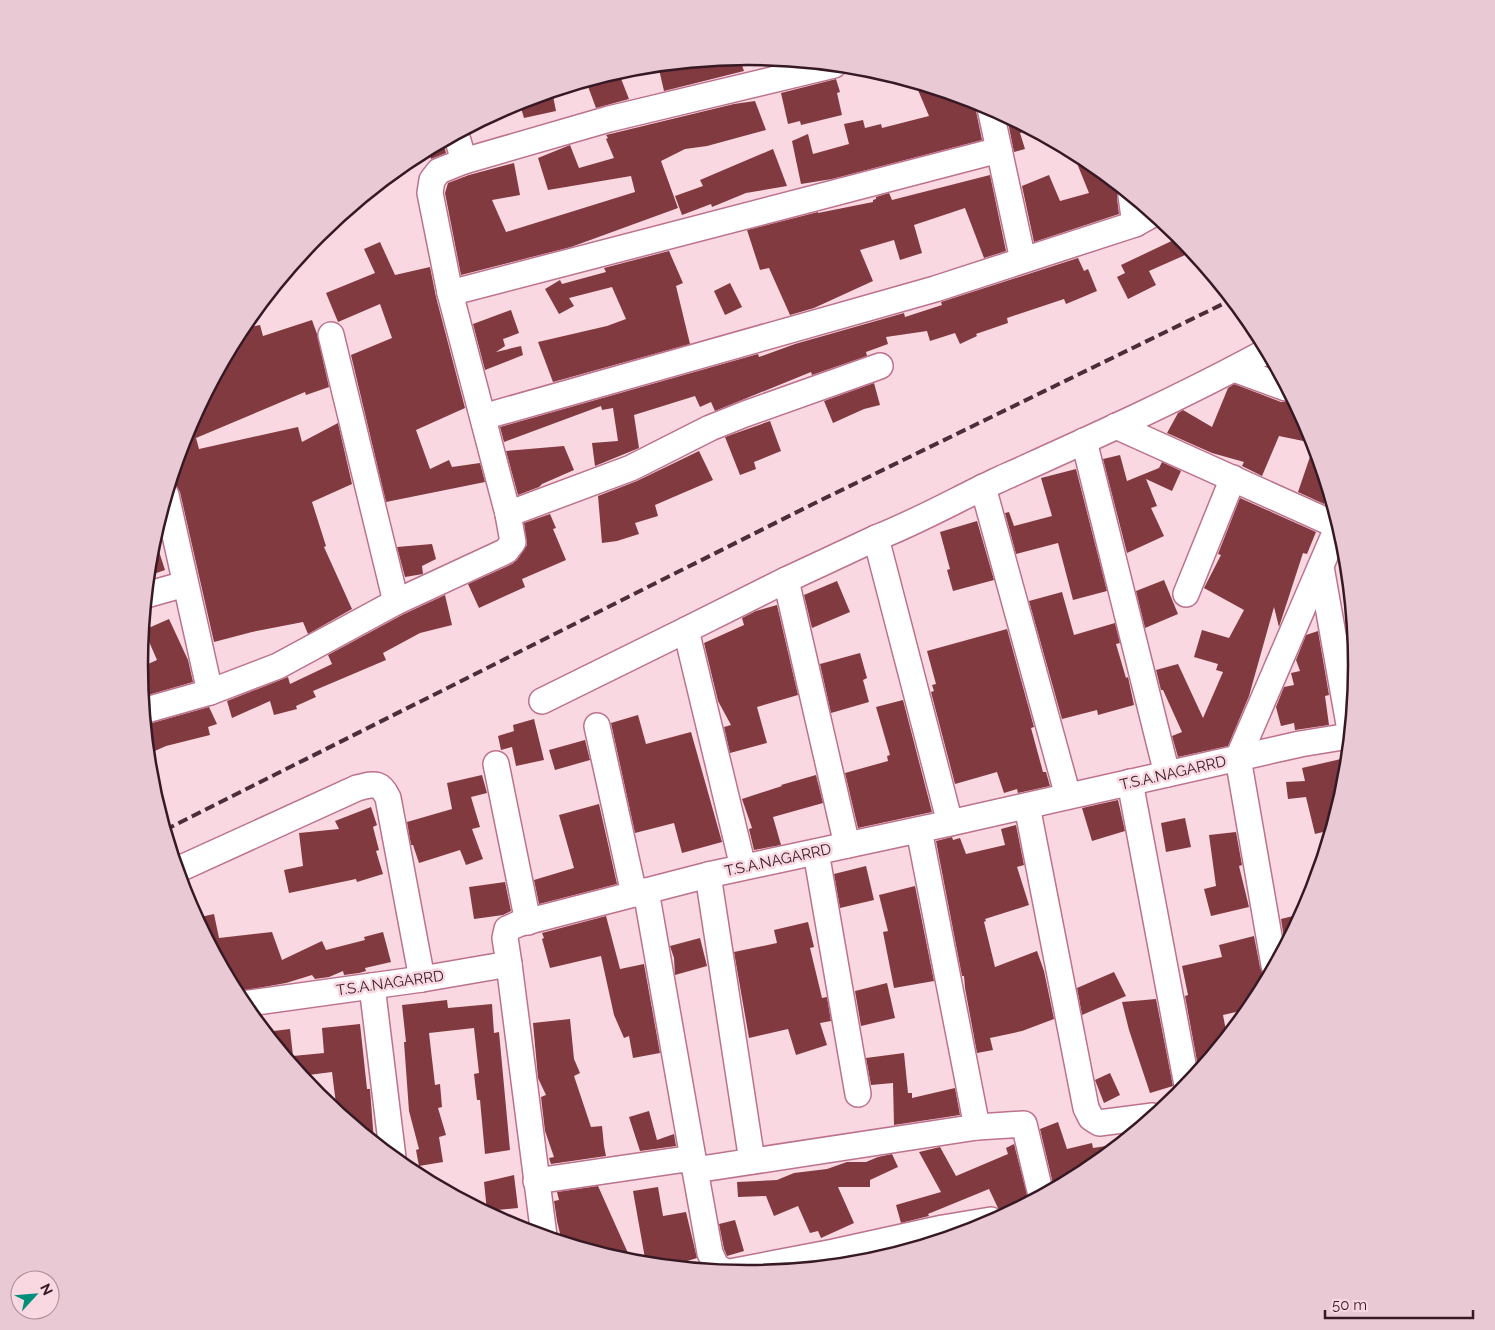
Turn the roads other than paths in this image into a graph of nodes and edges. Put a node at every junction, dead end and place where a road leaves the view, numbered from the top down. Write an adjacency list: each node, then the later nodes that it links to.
1 (817, 69): 5 (street)
2 (992, 118): 4 (street)
3 (458, 140): 5 (street)
4 (999, 150): 7 (street); 8 (street)
5 (464, 161): 8 (street)
6 (1144, 219): 7 (street)
7 (1023, 260): 14 (street)
8 (450, 293): 14 (street)
9 (331, 335): 29 (street)
10 (1260, 355): 12 (street)
11 (880, 366): 20 (street)
12 (1234, 369): 13 (street); 15 (street)
13 (1278, 385)
14 (483, 417): 20 (street)
15 (1116, 426): 16 (street); 17 (street)
16 (1084, 441): 18 (street); 39 (street)
17 (1233, 478): 21 (street); 28 (street)
18 (983, 487): 23 (street); 41 (street)
19 (169, 507): 26 (street)
20 (508, 514): 29 (street)
21 (1330, 522)
22 (1333, 537): 24 (street)
23 (876, 538): 25 (street); 43 (street)
24 (1321, 567): 33 (street); 37 (street)
25 (786, 580): 30 (street); 45 (street)
26 (186, 584): 27 (street); 31 (street)
27 (152, 593)
28 (1186, 594)
29 (396, 602): 31 (street)
30 (686, 630): 32 (street); 48 (street)
31 (210, 692): 34 (street)
32 (542, 701)
33 (1346, 706)
34 (150, 709)
35 (597, 726): 50 (street)
36 (1343, 737): 37 (street, T.S.A.NAGARRD)
37 (1238, 758): 39 (street, T.S.A.NAGARRD); 52 (street)
38 (496, 764): 51 (street)
39 (1166, 774): 40 (street, T.S.A.NAGARRD)
40 (1130, 782): 41 (street, T.S.A.NAGARRD); 59 (street)
41 (1068, 796): 42 (street, T.S.A.NAGARRD)
42 (1027, 806): 43 (street, T.S.A.NAGARRD); 61 (street)
43 (950, 823): 44 (street, T.S.A.NAGARRD)
44 (919, 830): 45 (street, T.S.A.NAGARRD); 62 (street)
45 (848, 845): 46 (street, T.S.A.NAGARRD)
46 (816, 852): 48 (street, T.S.A.NAGARRD); 60 (street)
47 (182, 867): 55 (street)
48 (743, 867): 49 (street, T.S.A.NAGARRD)
49 (708, 875): 50 (street, T.S.A.NAGARRD); 64 (street)
50 (640, 892): 51 (street, T.S.A.NAGARRD); 65 (street)
51 (528, 922): 53 (street, T.S.A.NAGARRD)
52 (1272, 955)
53 (508, 964): 54 (street, T.S.A.NAGARRD); 57 (street)
54 (471, 970): 55 (street, T.S.A.NAGARRD); 57 (street)
55 (422, 979): 56 (street, T.S.A.NAGARRD)
56 (372, 986): 58 (street, T.S.A.NAGARRD); 63 (street)
57 (513, 1001): 66 (street)
58 (252, 1003)
59 (1185, 1075)
60 (858, 1094)
61 (1141, 1118)
62 (977, 1127): 64 (street); 67 (street)
63 (392, 1148)
64 (752, 1161): 65 (street)
65 (694, 1164): 66 (street); 72 (street)
66 (536, 1181): 68 (street)
67 (1040, 1189)
68 (543, 1228)
69 (930, 1236): 70 (street)
70 (836, 1258): 71 (street)
71 (803, 1262)
72 (715, 1264)

